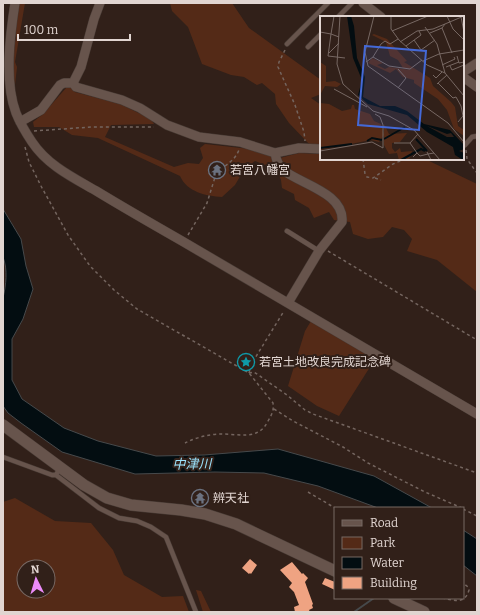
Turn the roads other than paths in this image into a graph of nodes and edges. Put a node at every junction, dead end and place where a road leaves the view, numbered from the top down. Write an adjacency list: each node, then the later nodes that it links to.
1 (15, 3): 16 (street)
2 (100, 3): 14 (street)
3 (328, 3): 9 (lane)
4 (352, 3): 6 (lane)
5 (363, 3): 7 (street)
6 (339, 16)
7 (380, 16)
8 (320, 35): 10 (lane)
9 (287, 44)
10 (308, 47)
11 (477, 63): 12 (street)
12 (464, 71)
13 (464, 78): 15 (street)
14 (73, 83): 16 (street); 20 (street)
15 (477, 87)
16 (22, 126): 23 (street)
17 (477, 136): 18 (lane)
18 (465, 145)
19 (320, 149): 20 (street)
20 (275, 153): 22 (street)
21 (287, 231): 22 (lane)
22 (320, 249): 23 (street)
23 (288, 303): 24 (street)
24 (477, 414)
25 (3, 425): 27 (street)
26 (3, 457): 27 (lane)
27 (59, 472): 28 (street); 30 (lane)
28 (334, 571)
29 (396, 599): 31 (street)
30 (196, 612)
31 (424, 612)

